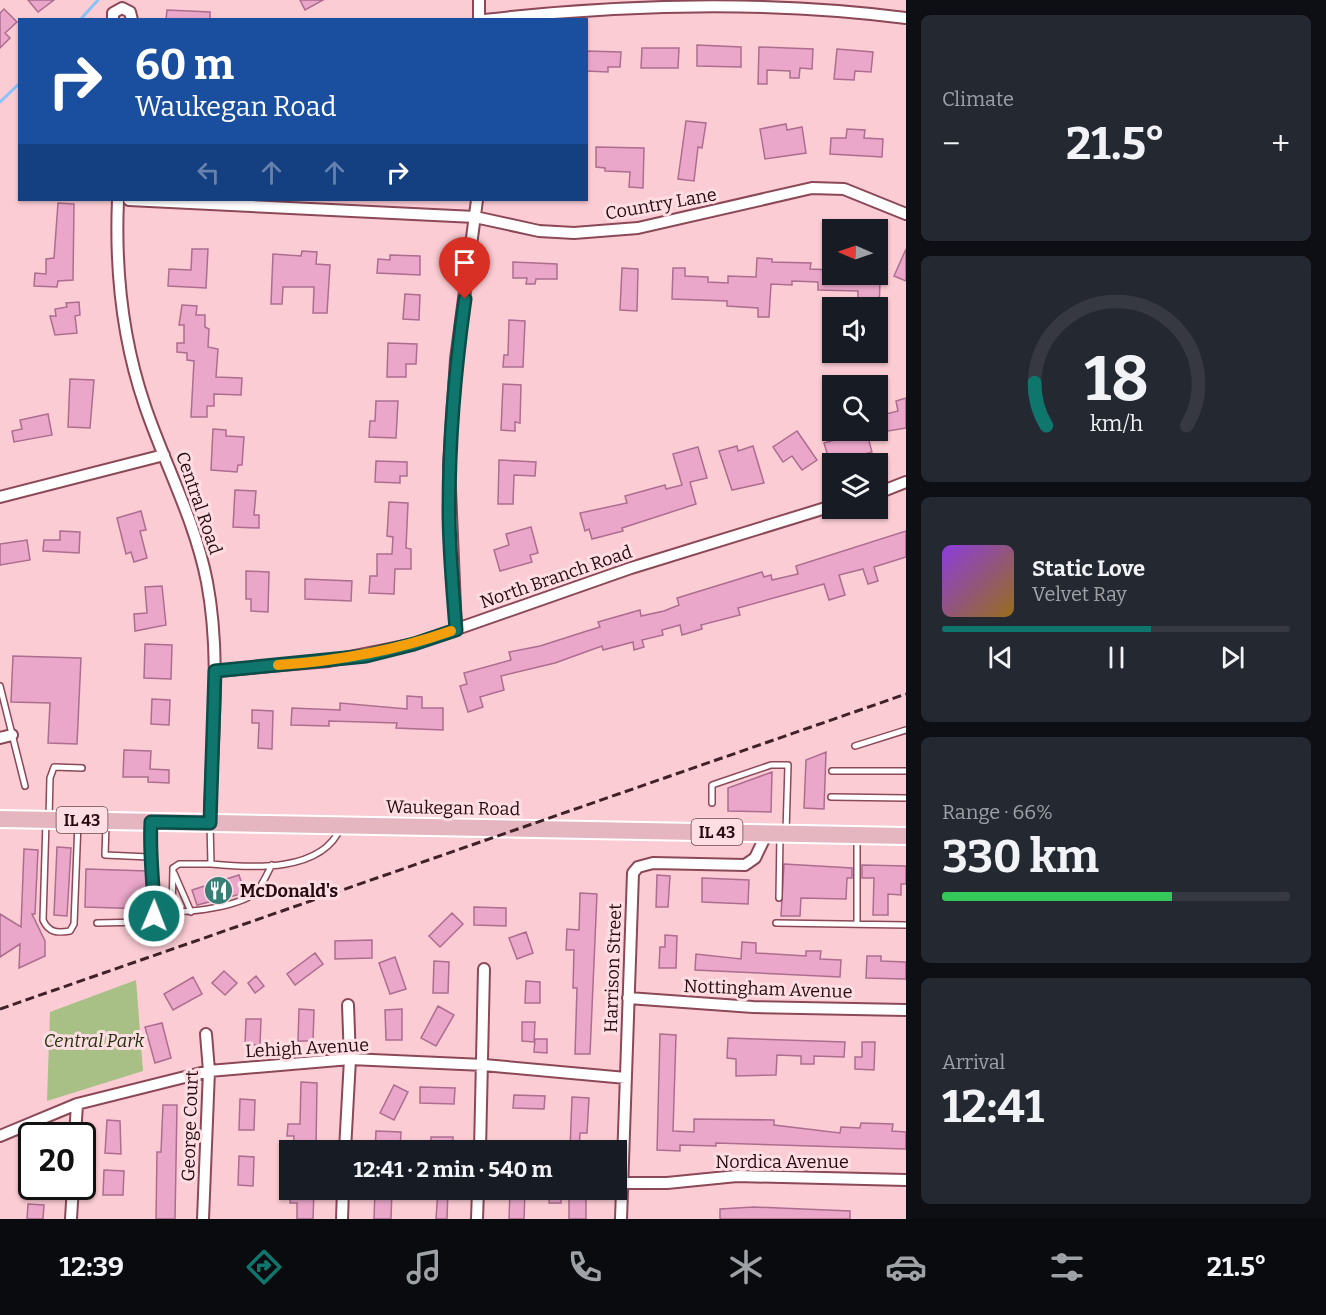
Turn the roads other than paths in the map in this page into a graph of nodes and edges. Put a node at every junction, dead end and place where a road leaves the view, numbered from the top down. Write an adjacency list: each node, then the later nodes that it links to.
1 (479, 0): 4 (street)
2 (113, 18): 3 (street)
3 (132, 18)
4 (482, 18)
5 (502, 18): 6 (street)
6 (906, 18)
7 (118, 201): 12 (street, Central Road)
8 (149, 201): 11 (street, Country Lane)
9 (477, 201): 11 (street)
10 (906, 214): 11 (street, Country Lane)
11 (475, 217): 17 (street)
12 (164, 454): 15 (street); 18 (street, Central Road)
13 (906, 482): 14 (street)
14 (888, 489)
15 (0, 497)
16 (822, 509): 17 (street, North Branch Road)
17 (456, 630): 18 (street, North Branch Road)
18 (215, 671): 36 (street, Central Road)
19 (0, 686): 21 (lane)
20 (906, 730): 23 (lane)
21 (12, 735): 22 (street); 27 (lane)
22 (0, 738)
23 (855, 746)
24 (82, 768): 32 (lane)
25 (832, 771): 26 (lane)
26 (906, 771)
27 (25, 786)
28 (831, 797): 29 (lane)
29 (906, 798)
30 (712, 803): 38 (lane)
31 (0, 819): 32 (main road, Waukegan Road / IL 43)
32 (48, 820): 33 (main road, Waukegan Road / IL 43); 33 (lane)
33 (78, 820): 34 (main road, Waukegan Road / IL 43)
34 (106, 821): 35 (main road, Waukegan Road / IL 43); 41 (lane)
35 (151, 822): 36 (main road, Waukegan Road / IL 43); 41 (lane)
36 (210, 823): 37 (main road, Waukegan Road / IL 43); 42 (lane)
37 (342, 825): 38 (main road, Waukegan Road / IL 43); 43 (lane)
38 (778, 834): 39 (main road, Waukegan Road / IL 43); 45 (lane); 52 (street, Harrison Street)
39 (857, 835): 40 (main road, Waukegan Road / IL 43); 49 (lane)
40 (906, 836)
41 (149, 857): 47 (lane)
42 (211, 864): 43 (lane); 44 (lane)
43 (272, 865): 46 (lane)
44 (173, 868): 46 (lane); 46 (lane)
45 (779, 898)
46 (191, 912)
47 (97, 923)
48 (776, 923): 49 (lane)
49 (857, 924): 50 (lane)
50 (906, 925)
51 (484, 969): 57 (street)
52 (628, 998): 54 (street, Nottingham Avenue); 59 (street, Harrison Street)
53 (348, 1005): 56 (street)
54 (906, 1010)
55 (206, 1034): 58 (street, George Court)
56 (350, 1059): 57 (street, Lehigh Avenue); 58 (street, Lehigh Avenue); 63 (street)
57 (484, 1065): 59 (street, Lehigh Avenue); 64 (street)
58 (209, 1071): 60 (street, Lehigh Avenue); 73 (street, George Court)
59 (626, 1078): 65 (street, Harrison Street)
60 (77, 1104): 61 (street); 62 (street, Lehigh Avenue)
61 (76, 1122)
62 (0, 1136)
63 (346, 1140)
64 (480, 1140)
65 (624, 1140)
66 (906, 1180): 67 (street, Nordica Avenue)
67 (627, 1183)
68 (72, 1200): 72 (street)
69 (343, 1200): 74 (street)
70 (478, 1200): 75 (street)
71 (622, 1200): 76 (street, Harrison Street)
72 (71, 1219)
73 (203, 1219)
74 (342, 1219)
75 (477, 1219)
76 (621, 1219)

